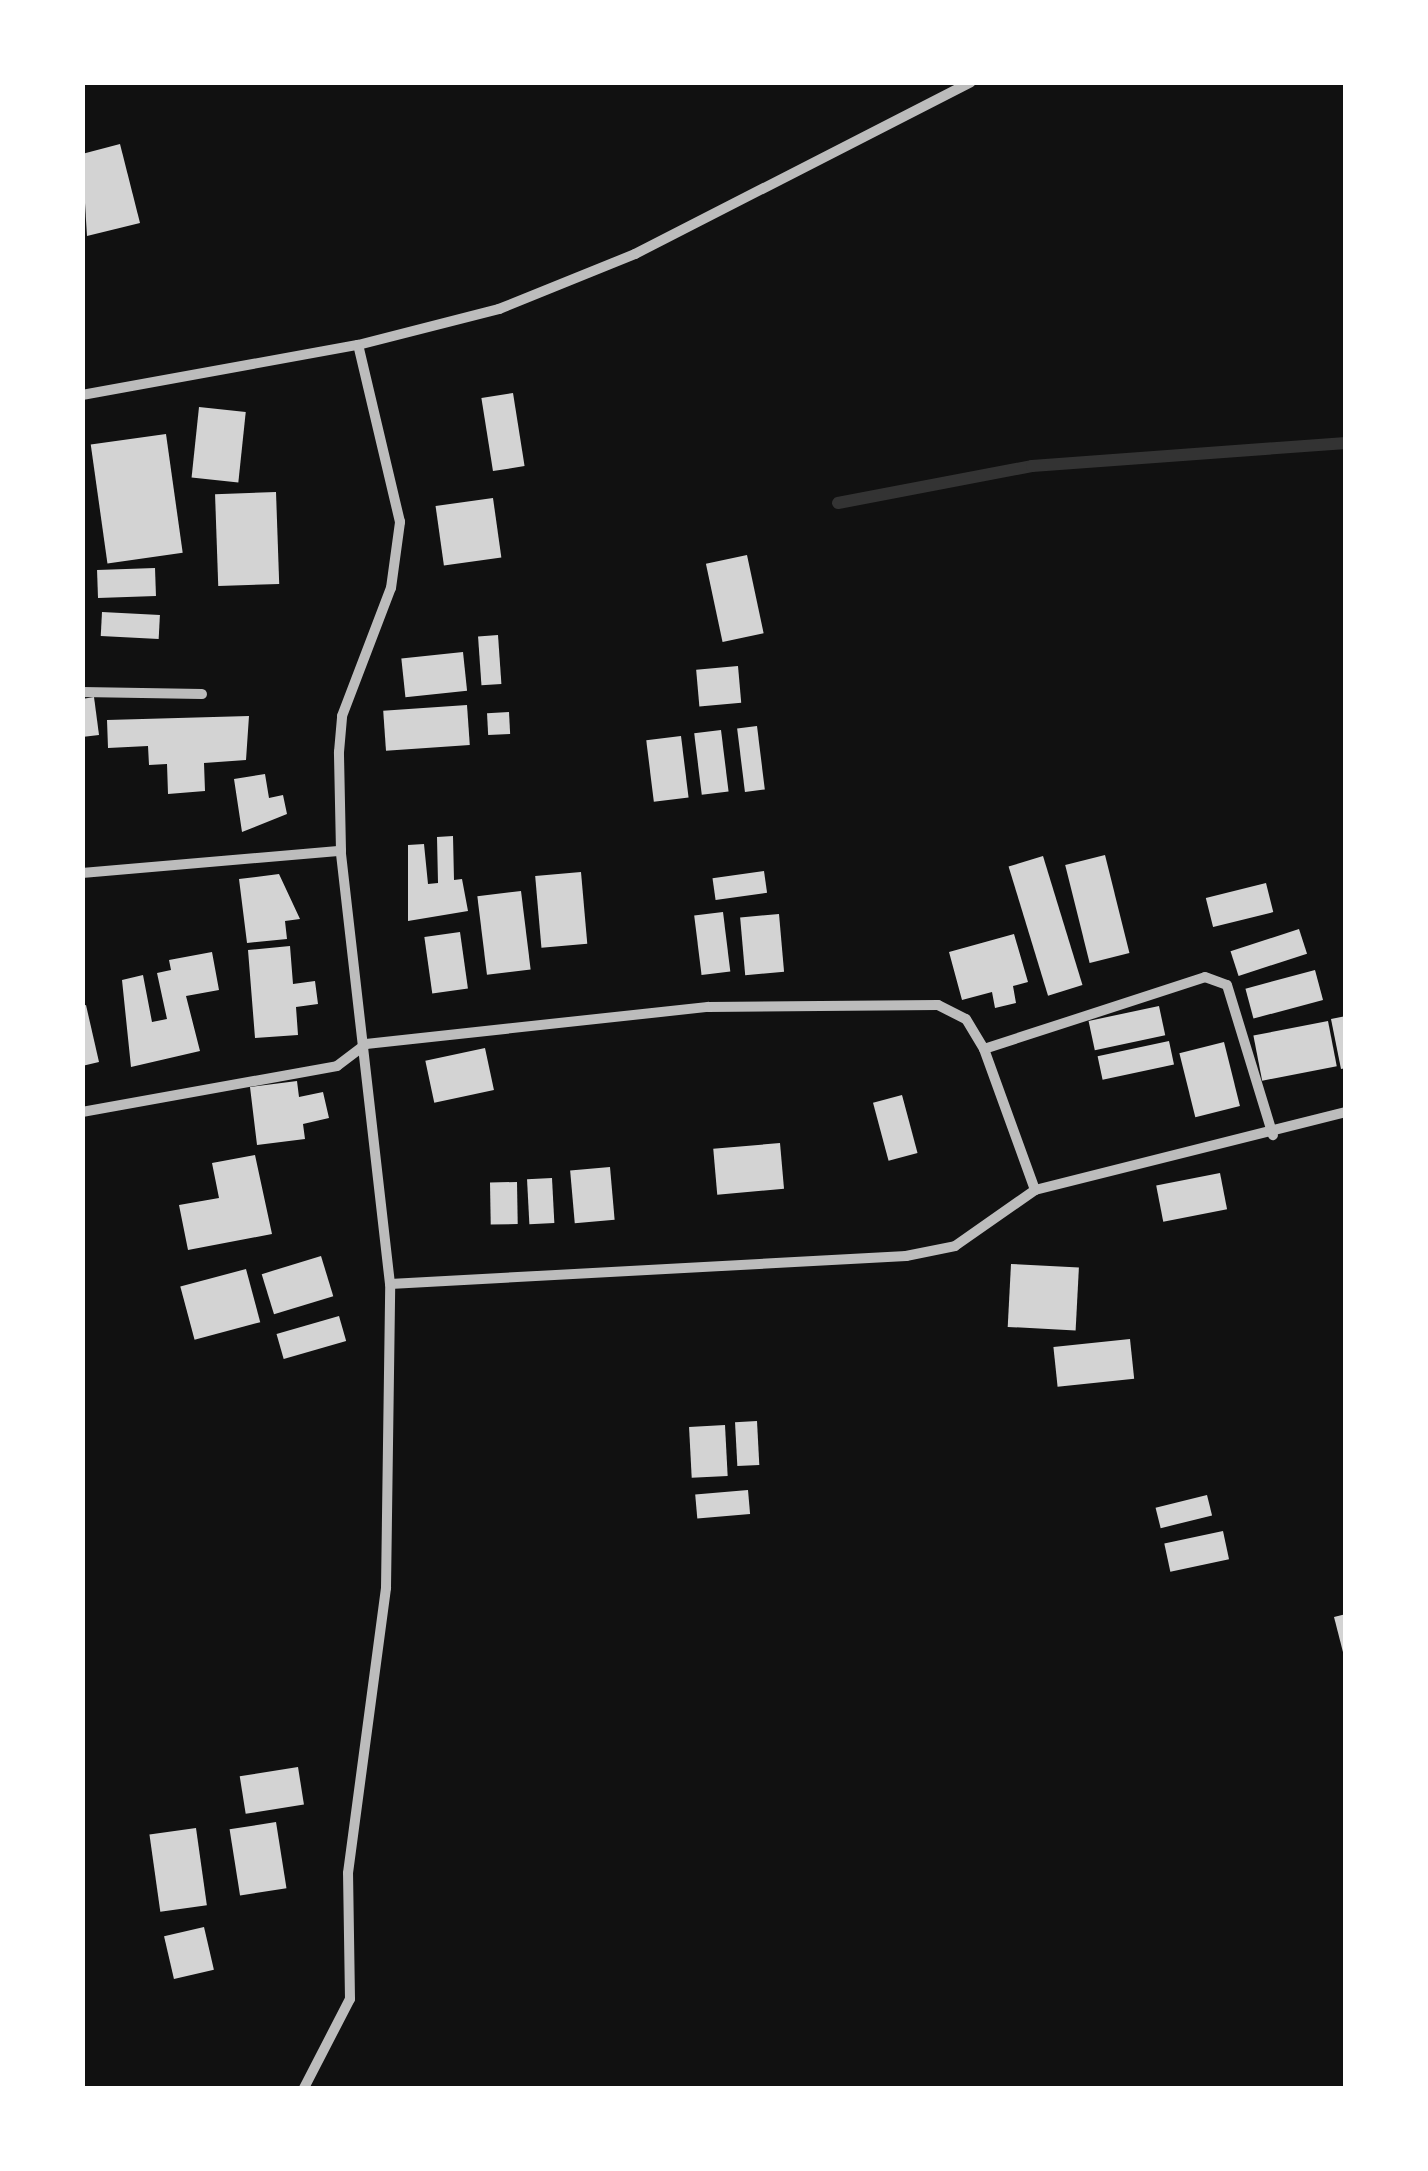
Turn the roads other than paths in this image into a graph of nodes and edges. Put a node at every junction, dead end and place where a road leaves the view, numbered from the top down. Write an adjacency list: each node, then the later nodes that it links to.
1 (971, 82): 2 (street)
2 (358, 345): 3 (street); 6 (street)
3 (82, 395)
4 (82, 692): 5 (street)
5 (202, 694)
6 (341, 851): 7 (street); 8 (street)
7 (82, 874)
8 (366, 1044): 9 (street); 10 (street); 14 (street)
9 (984, 1049): 12 (street); 13 (street)
10 (82, 1112)
11 (1346, 1112): 12 (street)
12 (1274, 1135): 13 (street)
13 (1035, 1190): 14 (street)
14 (390, 1284): 15 (street)
15 (304, 2088)

